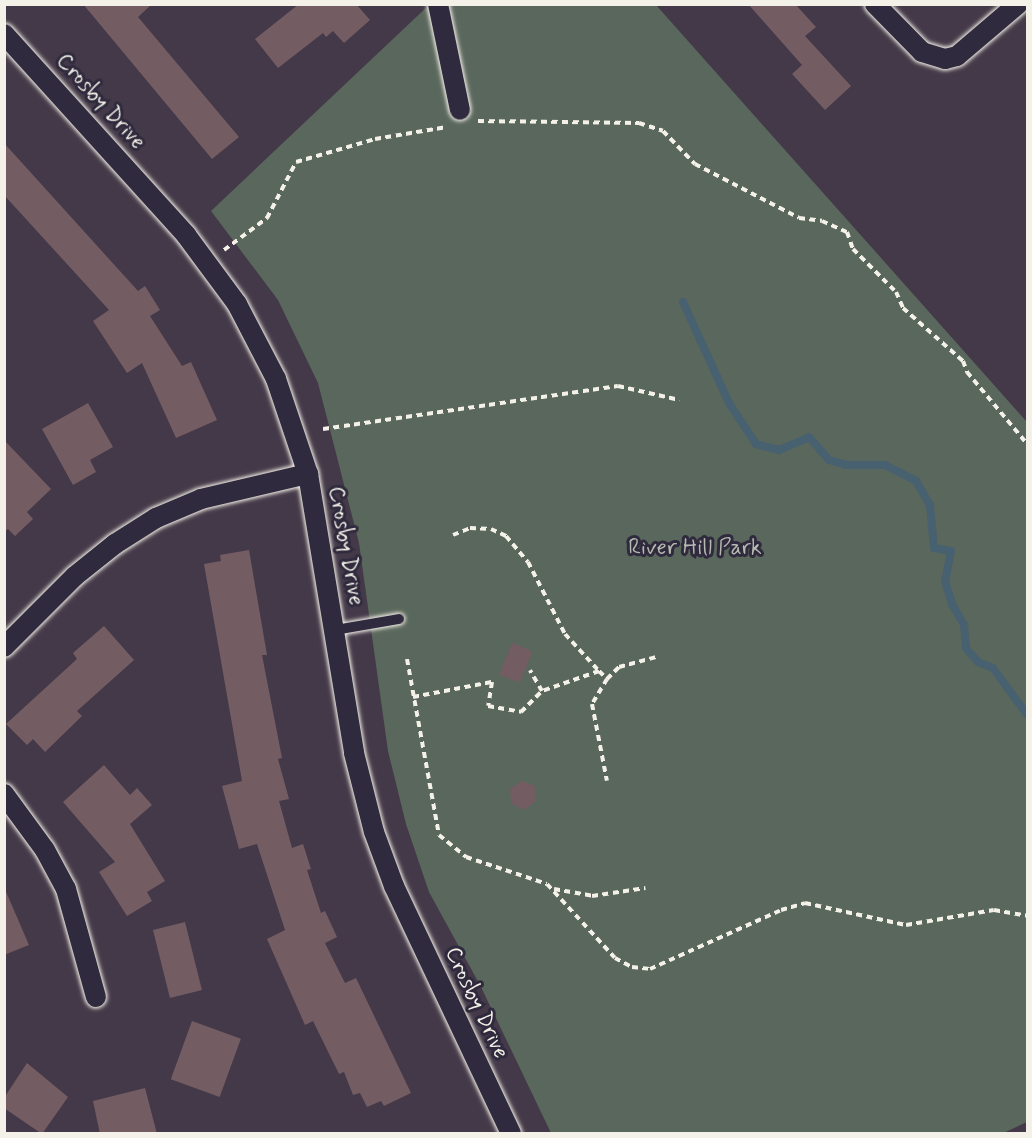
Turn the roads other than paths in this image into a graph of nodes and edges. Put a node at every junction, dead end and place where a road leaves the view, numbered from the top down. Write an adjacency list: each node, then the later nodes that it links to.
1 (438, 4): 6 (street)
2 (875, 4): 3 (street)
3 (1018, 4): 4 (lane)
4 (1028, 14)
5 (4, 34): 7 (street, Crosby Drive)
6 (462, 119)
7 (308, 474): 9 (street, Crosby Drive); 10 (street)
8 (399, 619): 9 (lane)
9 (335, 630): 13 (street, Crosby Drive)
10 (4, 646)
11 (4, 794): 12 (street)
12 (96, 997)
13 (511, 1134)

